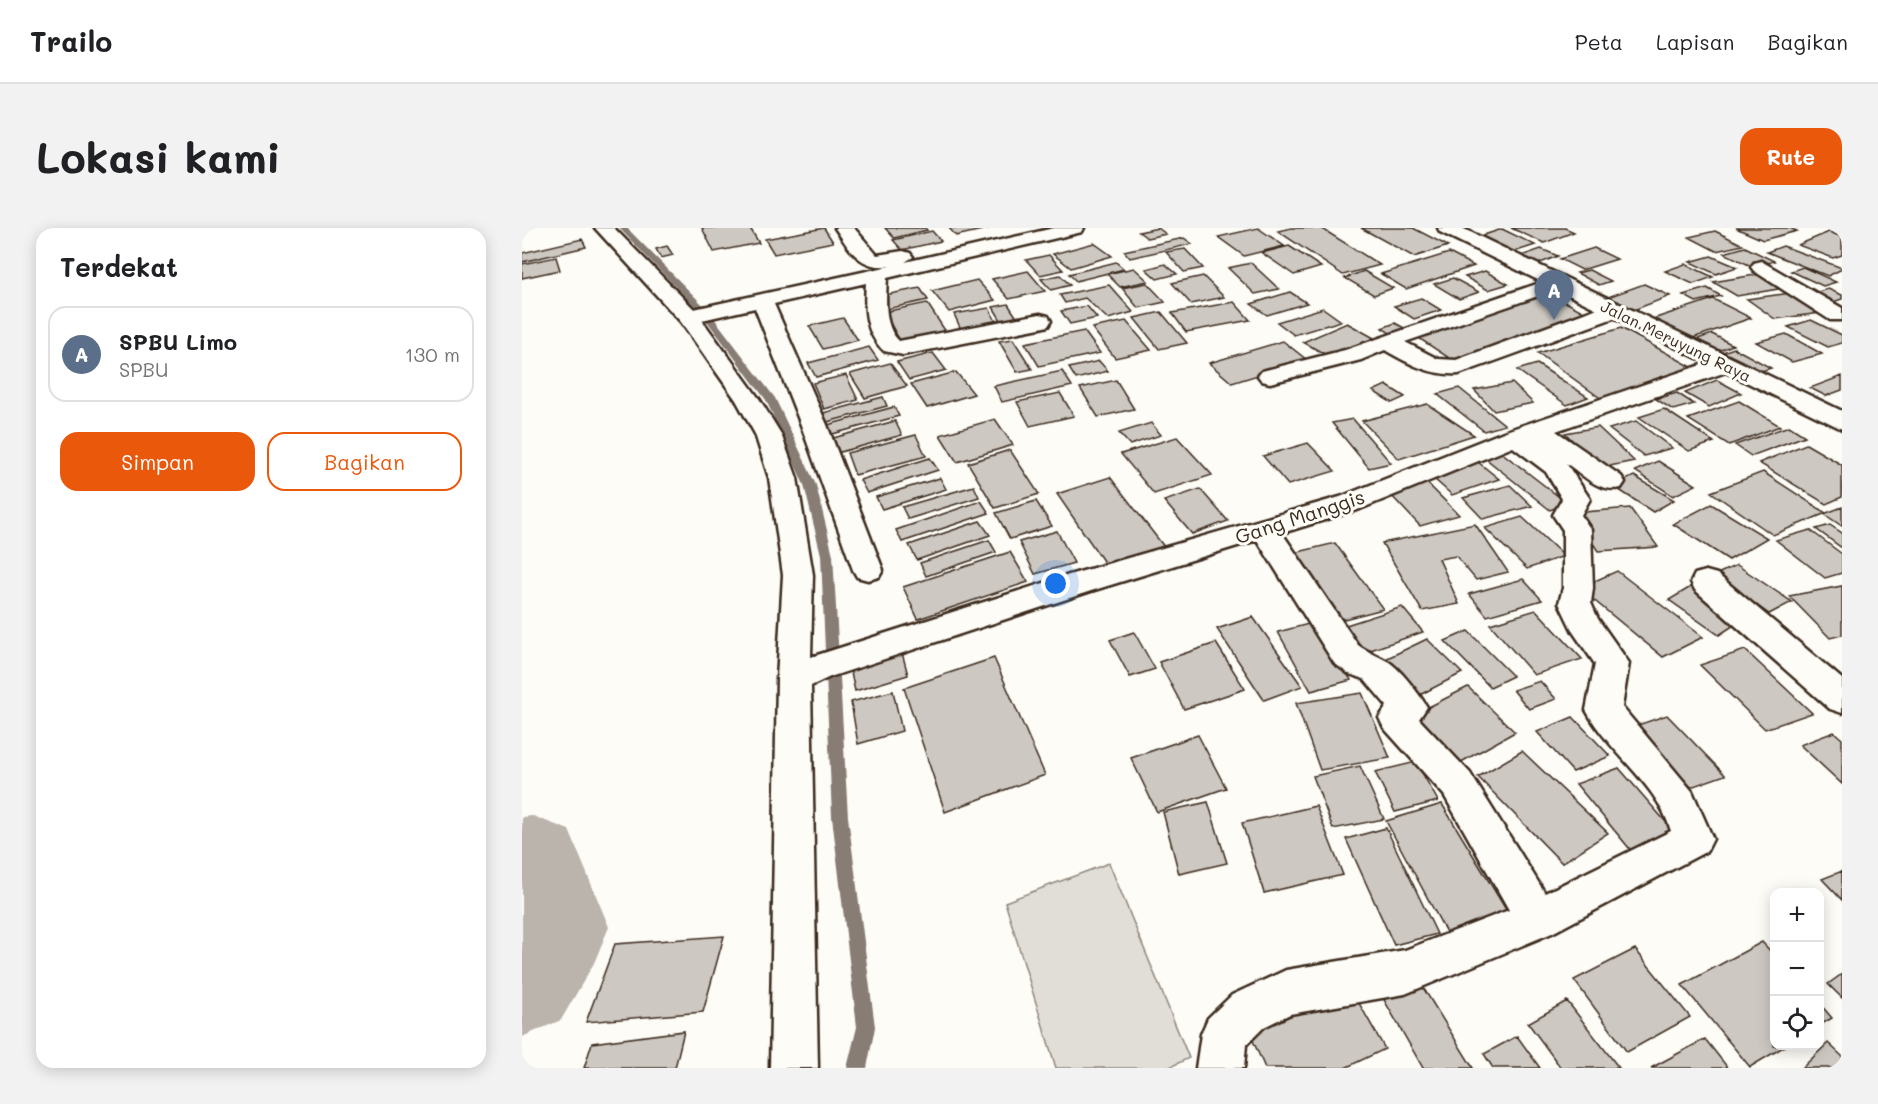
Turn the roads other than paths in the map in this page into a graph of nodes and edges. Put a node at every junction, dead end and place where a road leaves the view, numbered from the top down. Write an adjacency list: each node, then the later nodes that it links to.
1 (604, 228): 11 (street)
2 (844, 228): 5 (street)
3 (1075, 228): 7 (street)
4 (1447, 228): 8 (street, Jalan Meruyung Raya)
5 (1025, 229)
6 (1761, 267): 12 (street)
7 (878, 273): 9 (street); 13 (street)
8 (1557, 283): 10 (street, Jalan Meruyung Raya); 14 (street)
9 (752, 304): 11 (street); 21 (street)
10 (1614, 310): 14 (street); 15 (street, Jalan Meruyung Raya)
11 (696, 315): 23 (street)
12 (1841, 315)
13 (1040, 321)
14 (1387, 340): 16 (street)
15 (1724, 365): 17 (street, Jalan Meruyung Raya); 18 (street, Gang Manggis)
16 (1270, 376)
17 (1842, 421)
18 (1525, 432): 19 (street); 20 (street, Gang Manggis); 25 (street)
19 (1611, 482)
20 (1265, 530): 23 (street, Gang Manggis); 25 (street)
21 (868, 570)
22 (1706, 582): 24 (street)
23 (806, 674): 26 (street)
24 (1842, 699)
25 (1537, 919): 27 (street)
26 (794, 1068)
27 (1220, 1068)

